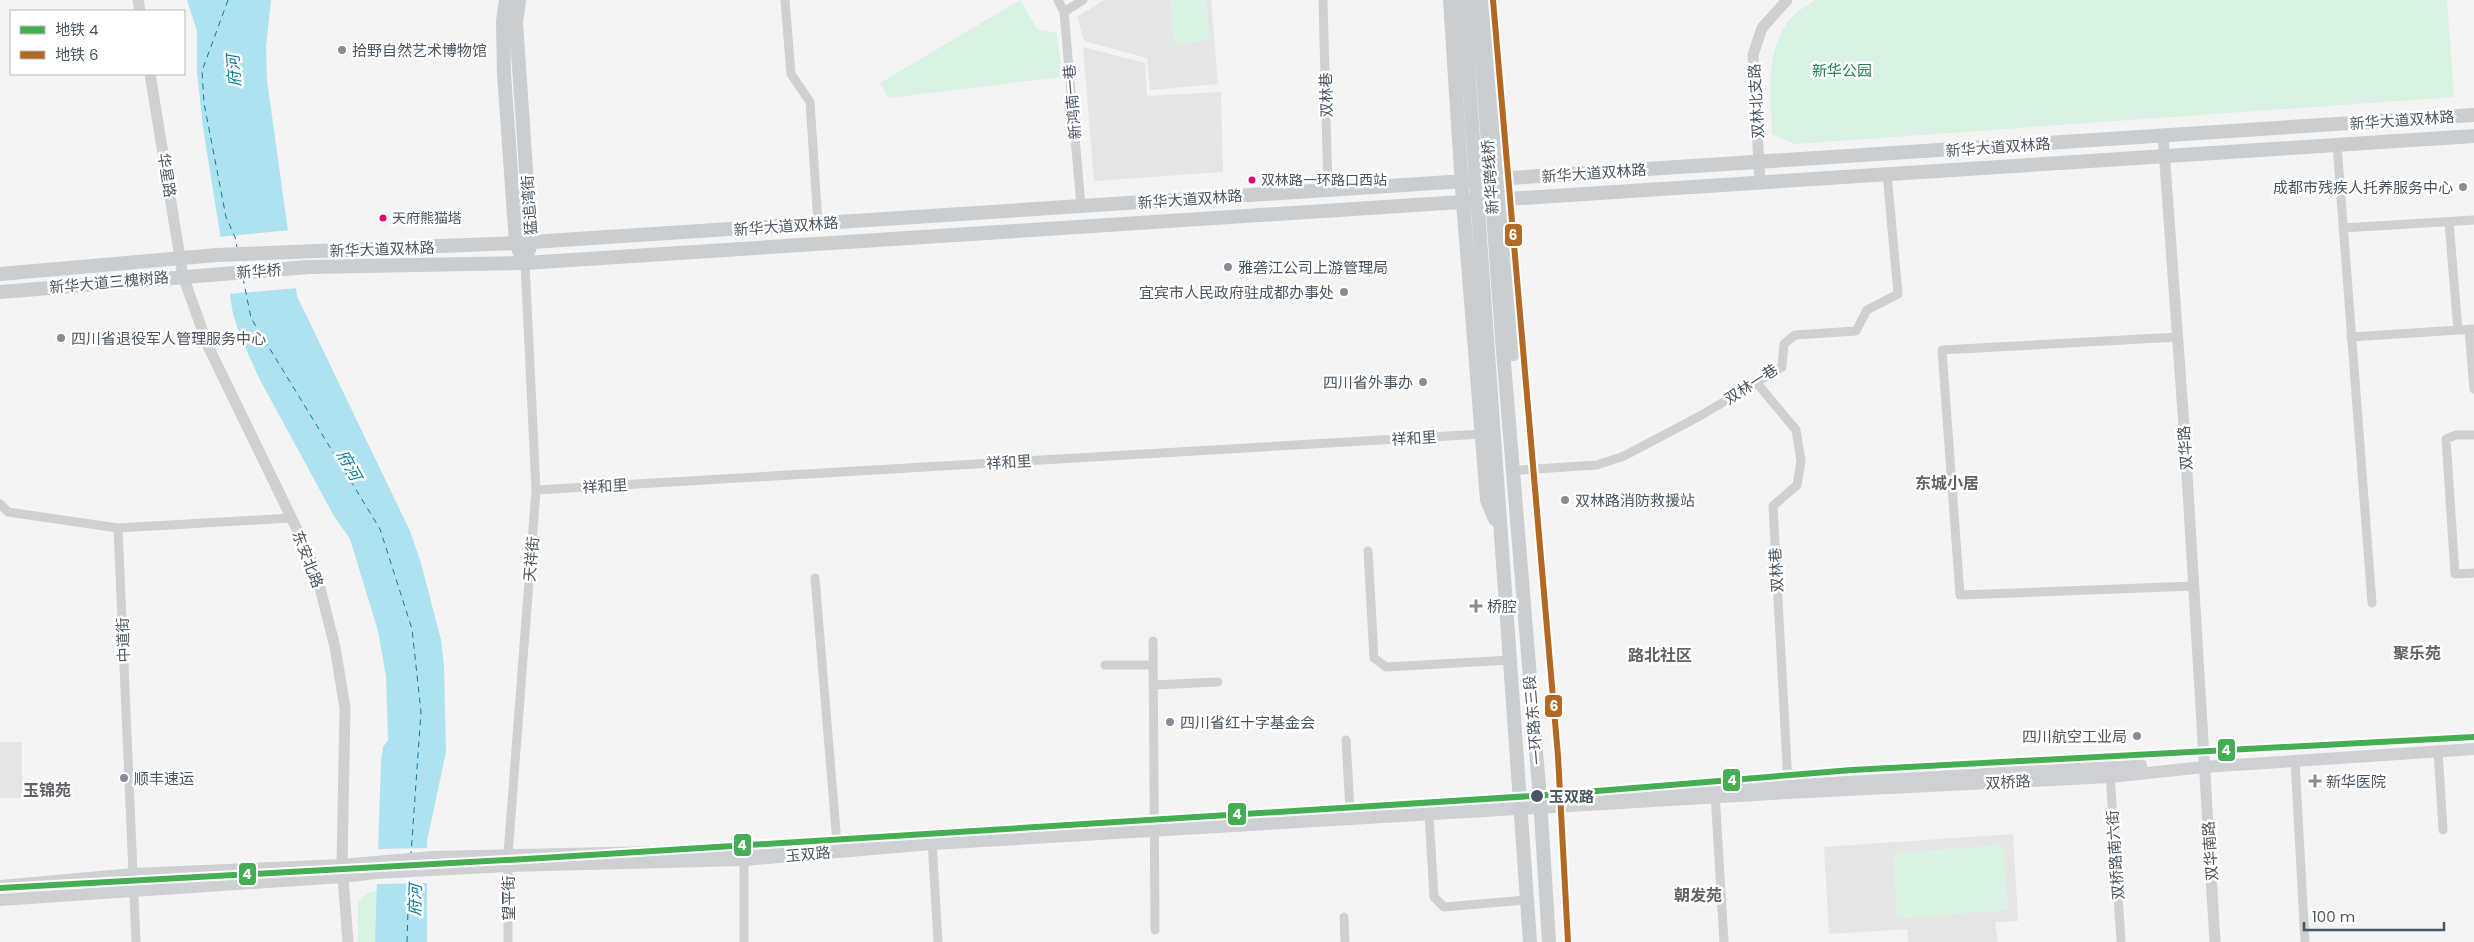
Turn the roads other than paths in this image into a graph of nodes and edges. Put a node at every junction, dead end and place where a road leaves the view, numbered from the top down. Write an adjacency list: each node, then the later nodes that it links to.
1 (506, 0): 33 (main road, 猛追湾街)
2 (519, 0): 32 (main road, 猛追湾街)
3 (785, 0): 30 (street)
4 (1058, 0): 12 (street, 新鸿南一巷)
5 (1083, 0): 12 (street)
6 (1324, 0): 24 (street, 双林巷)
7 (1450, 0): 22 (main road)
8 (1464, 0): 57 (main road, 新华跨线桥, bridge)
9 (1477, 0): 56 (main road, 新华跨线桥, bridge)
10 (1487, 0): 21 (main road)
11 (1787, 0): 19 (street, 双林北支路)
12 (1064, 12): 27 (street, 新鸿南一巷)
13 (150, 75): 36 (street, 华星路)
14 (2474, 116): 15 (main road, 新华大道双林路)
15 (2163, 136): 18 (street, 双华路); 19 (main road, 新华大道双林路)
16 (2474, 136): 17 (main road, 新华大道双林路)
17 (2337, 145): 18 (main road, 新华大道双林路); 31 (street)
18 (2164, 156): 20 (main road, 新华大道双林路); 46 (street, 双华路)
19 (1759, 162): 21 (main road, 新华大道双林路); 23 (street, 双林北支路)
20 (1887, 174): 23 (main road, 新华大道双林路); 47 (street, 双林一巷)
21 (1500, 179): 22 (main road, 新华大道双林路); 25 (main road)
22 (1462, 181): 24 (main road, 新华大道双林路); 26 (main road)
23 (1760, 182): 25 (main road, 新华大道双林路)
24 (1328, 190): 27 (main road, 新华大道双林路)
25 (1502, 199): 26 (main road, 新华大道双林路); 51 (main road)
26 (1463, 202): 37 (main road, 新华大道双林路); 49 (main road)
27 (1081, 206): 30 (main road, 新华大道双林路)
28 (2474, 220): 29 (street)
29 (2449, 222): 31 (street); 44 (street)
30 (818, 224): 32 (main road, 新华大道双林路)
31 (2343, 228): 45 (street)
32 (531, 242): 33 (main road, 新华大道双林路); 37 (main road, 猛追湾街)
33 (516, 243): 34 (main road, 新华大道双林路); 37 (main road, 猛追湾街)
34 (295, 252): 35 (main road, 新华桥)
35 (217, 255): 36 (main road, 新华大道三槐树路)
36 (180, 258): 40 (main road, 新华大道三槐树路); 41 (street, 华星路)
37 (525, 263): 38 (main road, 新华大道双林路); 52 (street, 天祥街)
38 (299, 268): 39 (main road, 新华桥)
39 (218, 273): 41 (main road, 新华大道三槐树路)
40 (0, 274)
41 (183, 276): 42 (main road, 新华大道三槐树路); 54 (street, 东安北路)
42 (0, 292)
43 (2472, 329): 44 (street); 48 (street)
44 (2458, 330): 45 (street)
45 (2351, 336): 62 (street)
46 (2178, 337): 61 (street, 双华路); 61 (street)
47 (1756, 382): 51 (street, 双林一巷); 76 (street, 双林巷)
48 (2474, 389)
49 (1482, 434): 52 (street, 祥和里); 57 (main road)
50 (2474, 435): 59 (street)
51 (1521, 470): 56 (main road)
52 (536, 490): 86 (street, 天祥街)
53 (0, 504): 55 (street)
54 (291, 518): 55 (street); 89 (street, 东安北路)
55 (118, 528): 90 (street, 中道街)
56 (1517, 529): 78 (main road, 一环路东三段)
57 (1500, 530): 64 (main road, 一环路东三段)
58 (1368, 551): 64 (street)
59 (2474, 573)
60 (815, 578): 85 (street)
61 (2193, 586): 74 (street, 双华路)
62 (2372, 603)
63 (1153, 641): 66 (street)
64 (1510, 660): 79 (main road, 一环路东三段)
65 (1105, 665): 66 (street)
66 (1153, 666): 68 (street)
67 (1218, 682): 68 (street)
68 (1153, 685): 82 (street)
69 (1346, 740): 80 (street)
70 (2474, 741): 74 (main road, 双桥路)
71 (2474, 749): 72 (main road, 双桥路)
72 (2438, 751): 73 (main road, 双桥路); 83 (street)
73 (2295, 761): 74 (main road, 双桥路); 108 (street)
74 (2204, 763): 75 (main road, 双桥路); 107 (street, 双华南路)
75 (2110, 772): 76 (main road, 双桥路); 77 (main road, 双桥路); 106 (street, 双桥路南六街)
76 (1788, 784): 77 (main road, 双桥路)
77 (1715, 793): 78 (main road, 双桥路); 105 (street)
78 (1540, 804): 79 (main road, 玉双路); 104 (main road, 一环路东三段)
79 (1521, 805): 80 (main road, 玉双路); 81 (main road, 玉双路); 94 (main road, 一环路东三段)
80 (1350, 810): 82 (main road, 玉双路)
81 (1429, 815): 82 (main road, 玉双路); 94 (street)
82 (1153, 827): 84 (main road, 玉双路); 96 (street)
83 (2443, 830)
84 (932, 840): 85 (main road, 玉双路); 87 (main road, 玉双路); 101 (street)
85 (838, 843): 86 (main road, 玉双路)
86 (508, 860): 87 (main road, 玉双路); 88 (main road, 玉双路); 88 (main road, 玉双路); 99 (street, 望平街)
87 (744, 860): 100 (street)
88 (375, 867): 89 (main road)
89 (343, 871): 90 (main road); 92 (main road); 98 (street, 东安北路)
90 (133, 874): 91 (main road); 92 (street, 中道街)
91 (0, 886)
92 (133, 890): 93 (main road); 97 (street, 中道街)
93 (0, 900)
94 (1527, 900): 103 (main road, 一环路东三段)
95 (1344, 917): 102 (street)
96 (1155, 930)
97 (136, 942)
98 (348, 942)
99 (508, 942)
100 (744, 942)
101 (938, 942)
102 (1345, 942)
103 (1530, 942)
104 (1549, 942)
105 (1724, 942)
106 (2121, 942)
107 (2216, 942)
108 (2305, 942)

